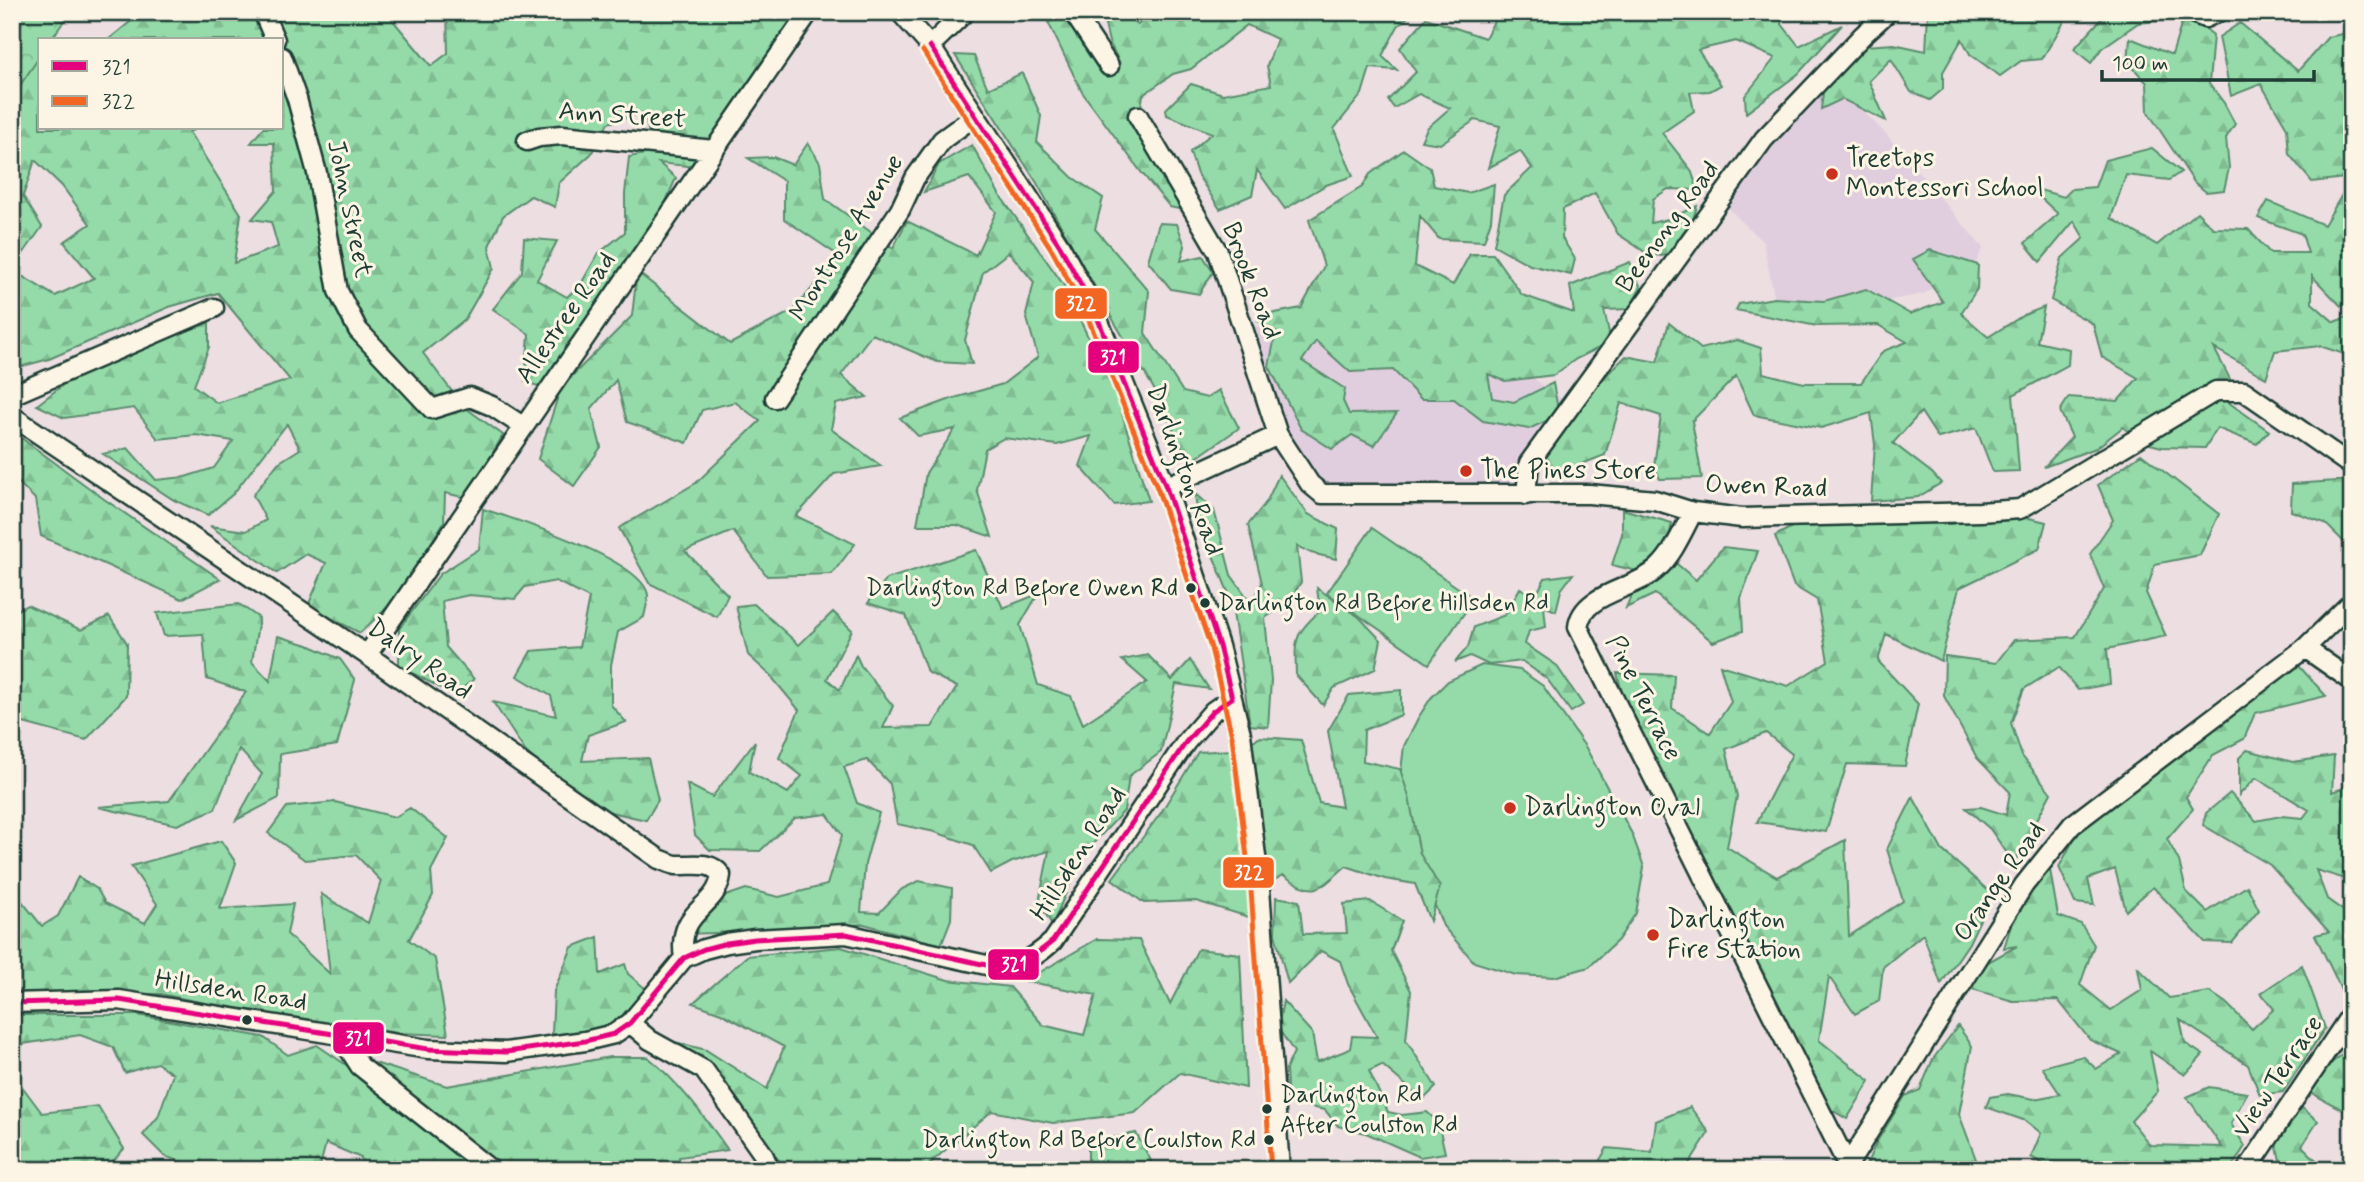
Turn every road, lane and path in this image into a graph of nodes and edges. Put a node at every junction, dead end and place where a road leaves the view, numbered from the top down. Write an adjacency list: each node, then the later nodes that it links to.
1 (263, 12): 9 (street)
2 (809, 12): 16 (street, Allestree Road)
3 (901, 12): 10 (street, Darlington Road)
4 (965, 12): 10 (street)
5 (1073, 12): 12 (street)
6 (1888, 12): 25 (street, Beenong Road)
7 (2190, 12): 8 (street)
8 (2218, 12)
9 (274, 38)
10 (930, 47): 13 (street, Darlington Road)
11 (284, 63): 21 (street, John Street)
12 (1109, 66)
13 (975, 116): 19 (street, Montrose Avenue); 24 (street, Darlington Road)
14 (1138, 116): 22 (street, Brook Road)
15 (527, 141): 16 (street, Ann Street)
16 (714, 150): 21 (street, Allestree Road)
17 (214, 308): 18 (street)
18 (12, 395)
19 (775, 398)
20 (12, 415): 29 (street, Dalry Road)
21 (524, 427): 29 (street, Allestree Road)
22 (1278, 435): 24 (street); 25 (street, Owen Road)
23 (2352, 466): 26 (street, Owen Road)
24 (1166, 487): 31 (street, Darlington Road)
25 (1526, 495): 26 (street, Owen Road)
26 (1693, 512): 37 (street, Pine Terrace)
27 (2352, 602): 28 (street, Orange Road)
28 (2305, 648): 30 (street); 37 (street, Orange Road)
29 (367, 654): 32 (street, Dalry Road)
30 (2352, 681)
31 (1232, 698): 32 (street, Hillsden Road); 40 (street, Darlington Road)
32 (684, 958): 35 (street, Hillsden Road)
33 (12, 1003): 36 (street, Hillsden Road)
34 (2352, 1013): 41 (street, View Terrace)
35 (630, 1023): 36 (street, Hillsden Road); 39 (street)
36 (340, 1035): 38 (street)
37 (1849, 1167)
38 (491, 1170)
39 (770, 1170)
40 (1280, 1170)
41 (2247, 1170)

